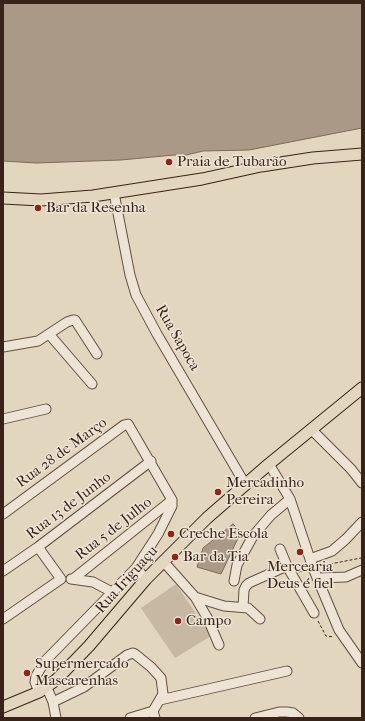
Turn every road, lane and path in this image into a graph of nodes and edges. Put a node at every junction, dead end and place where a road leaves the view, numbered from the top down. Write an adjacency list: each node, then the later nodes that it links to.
1 (362, 154): 2 (main road)
2 (114, 194): 3 (main road); 15 (street, Rua Sapoca)
3 (3, 198)
4 (49, 334): 5 (street); 6 (street); 7 (street)
5 (3, 347)
6 (97, 354)
7 (92, 384)
8 (362, 388): 11 (main road, Rua Iriguaçu)
9 (46, 409): 10 (street)
10 (3, 419)
11 (311, 429): 13 (main road, Rua Iriguaçu); 14 (street)
12 (151, 461): 17 (street, Rua 28 de Março); 18 (street, Rua 28 de Março); 20 (street, Rua 13 de Junho)
13 (269, 464): 15 (main road, Rua Iriguaçu); 16 (street)
14 (362, 483)
15 (245, 484): 23 (main road, Rua Iriguaçu)
16 (290, 499): 24 (street); 33 (street)
17 (172, 500): 25 (street); 31 (street, Rua 5 de Julho)
18 (3, 514)
19 (362, 522): 24 (street)
20 (38, 547): 28 (street, Rua 13 de Junho); 30 (street)
21 (280, 549): 26 (street)
22 (361, 558): 24 (path)
23 (163, 561): 32 (main road, Rua Iriguaçu); 35 (street)
24 (311, 564): 26 (path); 29 (street)
25 (136, 568): 32 (street); 34 (street)
26 (289, 570): 36 (street); 37 (street)
27 (362, 570): 29 (street)
28 (3, 571)
29 (317, 578): 40 (street)
30 (62, 579): 31 (street); 38 (street)
31 (73, 579): 34 (street)
32 (146, 579): 44 (main road, Rua Iriguaçu)
33 (234, 581)
34 (112, 592): 44 (street)
35 (195, 597): 36 (street); 41 (street)
36 (243, 607): 39 (street)
37 (314, 613): 40 (path)
38 (3, 619)
39 (260, 619)
40 (344, 638): 42 (street)
41 (219, 644)
42 (362, 663)
43 (287, 671): 45 (street)
44 (43, 690): 46 (street); 47 (main road, Rua Iriguaçu)
45 (160, 700): 46 (street); 48 (street)
46 (53, 702): 49 (street)
47 (3, 707)
48 (154, 714): 50 (street)
49 (56, 718)
50 (130, 718)
51 (255, 718): 52 (street)
52 (299, 718)

